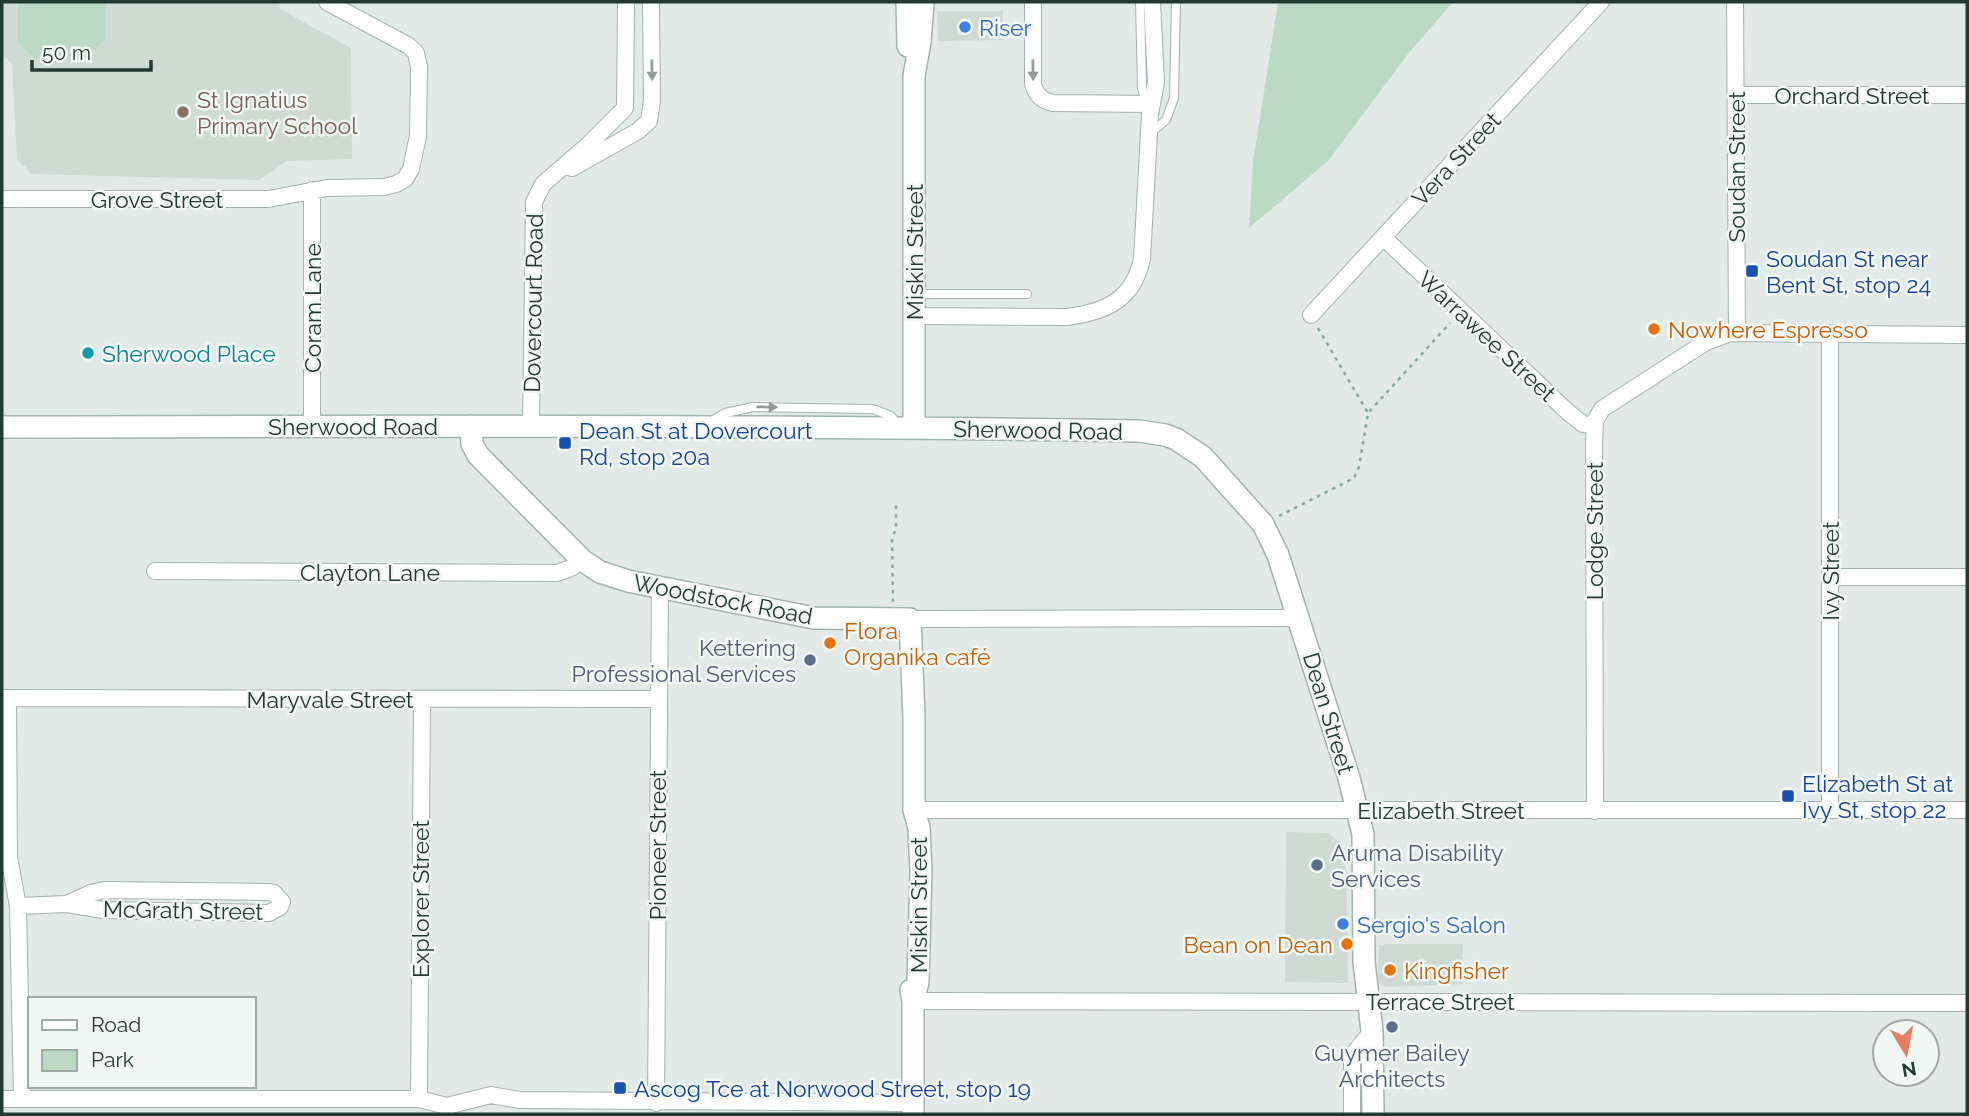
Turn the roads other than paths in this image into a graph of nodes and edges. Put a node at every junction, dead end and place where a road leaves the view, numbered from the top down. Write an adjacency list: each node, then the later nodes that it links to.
1 (327, 2): 18 (street, Grove Street)
2 (626, 2): 17 (street, Dovercourt Road)
3 (651, 2): 17 (street, Dovercourt Road, one-way to 17)
4 (907, 2): 12 (street, Miskin Street)
5 (923, 2): 12 (street, Miskin Street)
6 (1033, 2): 15 (street, one-way to 15)
7 (1140, 2): 15 (lane)
8 (1152, 2): 15 (street)
9 (1176, 2): 16 (lane)
10 (1601, 2): 20 (street, Vera Street)
11 (1735, 2): 13 (street, Soudan Street)
12 (914, 76): 21 (street, Miskin Street)
13 (1737, 95): 14 (street, Orchard Street); 25 (street, Soudan Street)
14 (1967, 95)
15 (1152, 104): 16 (street)
16 (1149, 134): 24 (street)
17 (543, 184): 28 (street, Dovercourt Road)
18 (312, 190): 19 (street, Grove Street); 29 (street, Coram Lane)
19 (2, 199)
20 (1384, 238): 23 (street, Vera Street); 31 (street, Warrawee Street)
21 (914, 294): 22 (lane); 24 (street, Miskin Street)
22 (1027, 294)
23 (1311, 315)
24 (914, 316): 33 (street, Miskin Street)
25 (1737, 332): 26 (street); 31 (street)
26 (1830, 333): 27 (street); 37 (street, Ivy Street)
27 (1967, 335)
28 (531, 425): 30 (street, Sherwood Road); 33 (street, Sherwood Road)
29 (312, 426): 30 (street, Sherwood Road); 32 (street, Sherwood Road)
30 (471, 426): 35 (street, Woodstock Road)
31 (1594, 426): 49 (street, Lodge Street)
32 (2, 427)
33 (906, 428): 34 (street, Sherwood Road)
34 (1177, 439): 40 (street, Dean Street)
35 (582, 560): 36 (street, Clayton Lane); 39 (street, Woodstock Road)
36 (155, 571)
37 (1830, 577): 38 (street); 47 (street, Ivy Street)
38 (1967, 577)
39 (660, 587): 41 (street, Woodstock Road); 44 (street, Pioneer Street)
40 (1299, 618): 41 (street, Woodstock Road); 46 (street, Dean Street)
41 (910, 619): 45 (street, Miskin Street)
42 (5, 698): 43 (street, Maryvale Street); 51 (street)
43 (422, 699): 44 (street, Maryvale Street); 58 (street, Explorer Street)
44 (658, 699): 59 (street, Pioneer Street)
45 (914, 810): 46 (street, Elizabeth Street); 53 (street, Miskin Street)
46 (1357, 810): 49 (street, Elizabeth Street); 52 (street, Dean Street)
47 (1830, 810): 48 (street, Elizabeth Street); 49 (street, Elizabeth Street)
48 (1967, 810)
49 (1595, 811)
50 (67, 904): 50 (street, McGrath Street); 51 (street, McGrath Street)
51 (18, 906): 57 (street)
52 (1368, 1000): 53 (street, Terrace Street); 54 (street, Terrace Street); 55 (street, Dean Street)
53 (913, 1001): 62 (street, Miskin Street)
54 (1967, 1003)
55 (1372, 1031): 63 (street); 64 (street, Dean Street)
56 (2, 1098): 57 (street)
57 (22, 1098): 60 (street)
58 (419, 1099): 60 (street); 61 (street)
59 (656, 1102): 61 (street); 62 (street)
60 (106, 1107)
61 (520, 1107)
62 (913, 1109)
63 (1352, 1114)
64 (1373, 1114)

